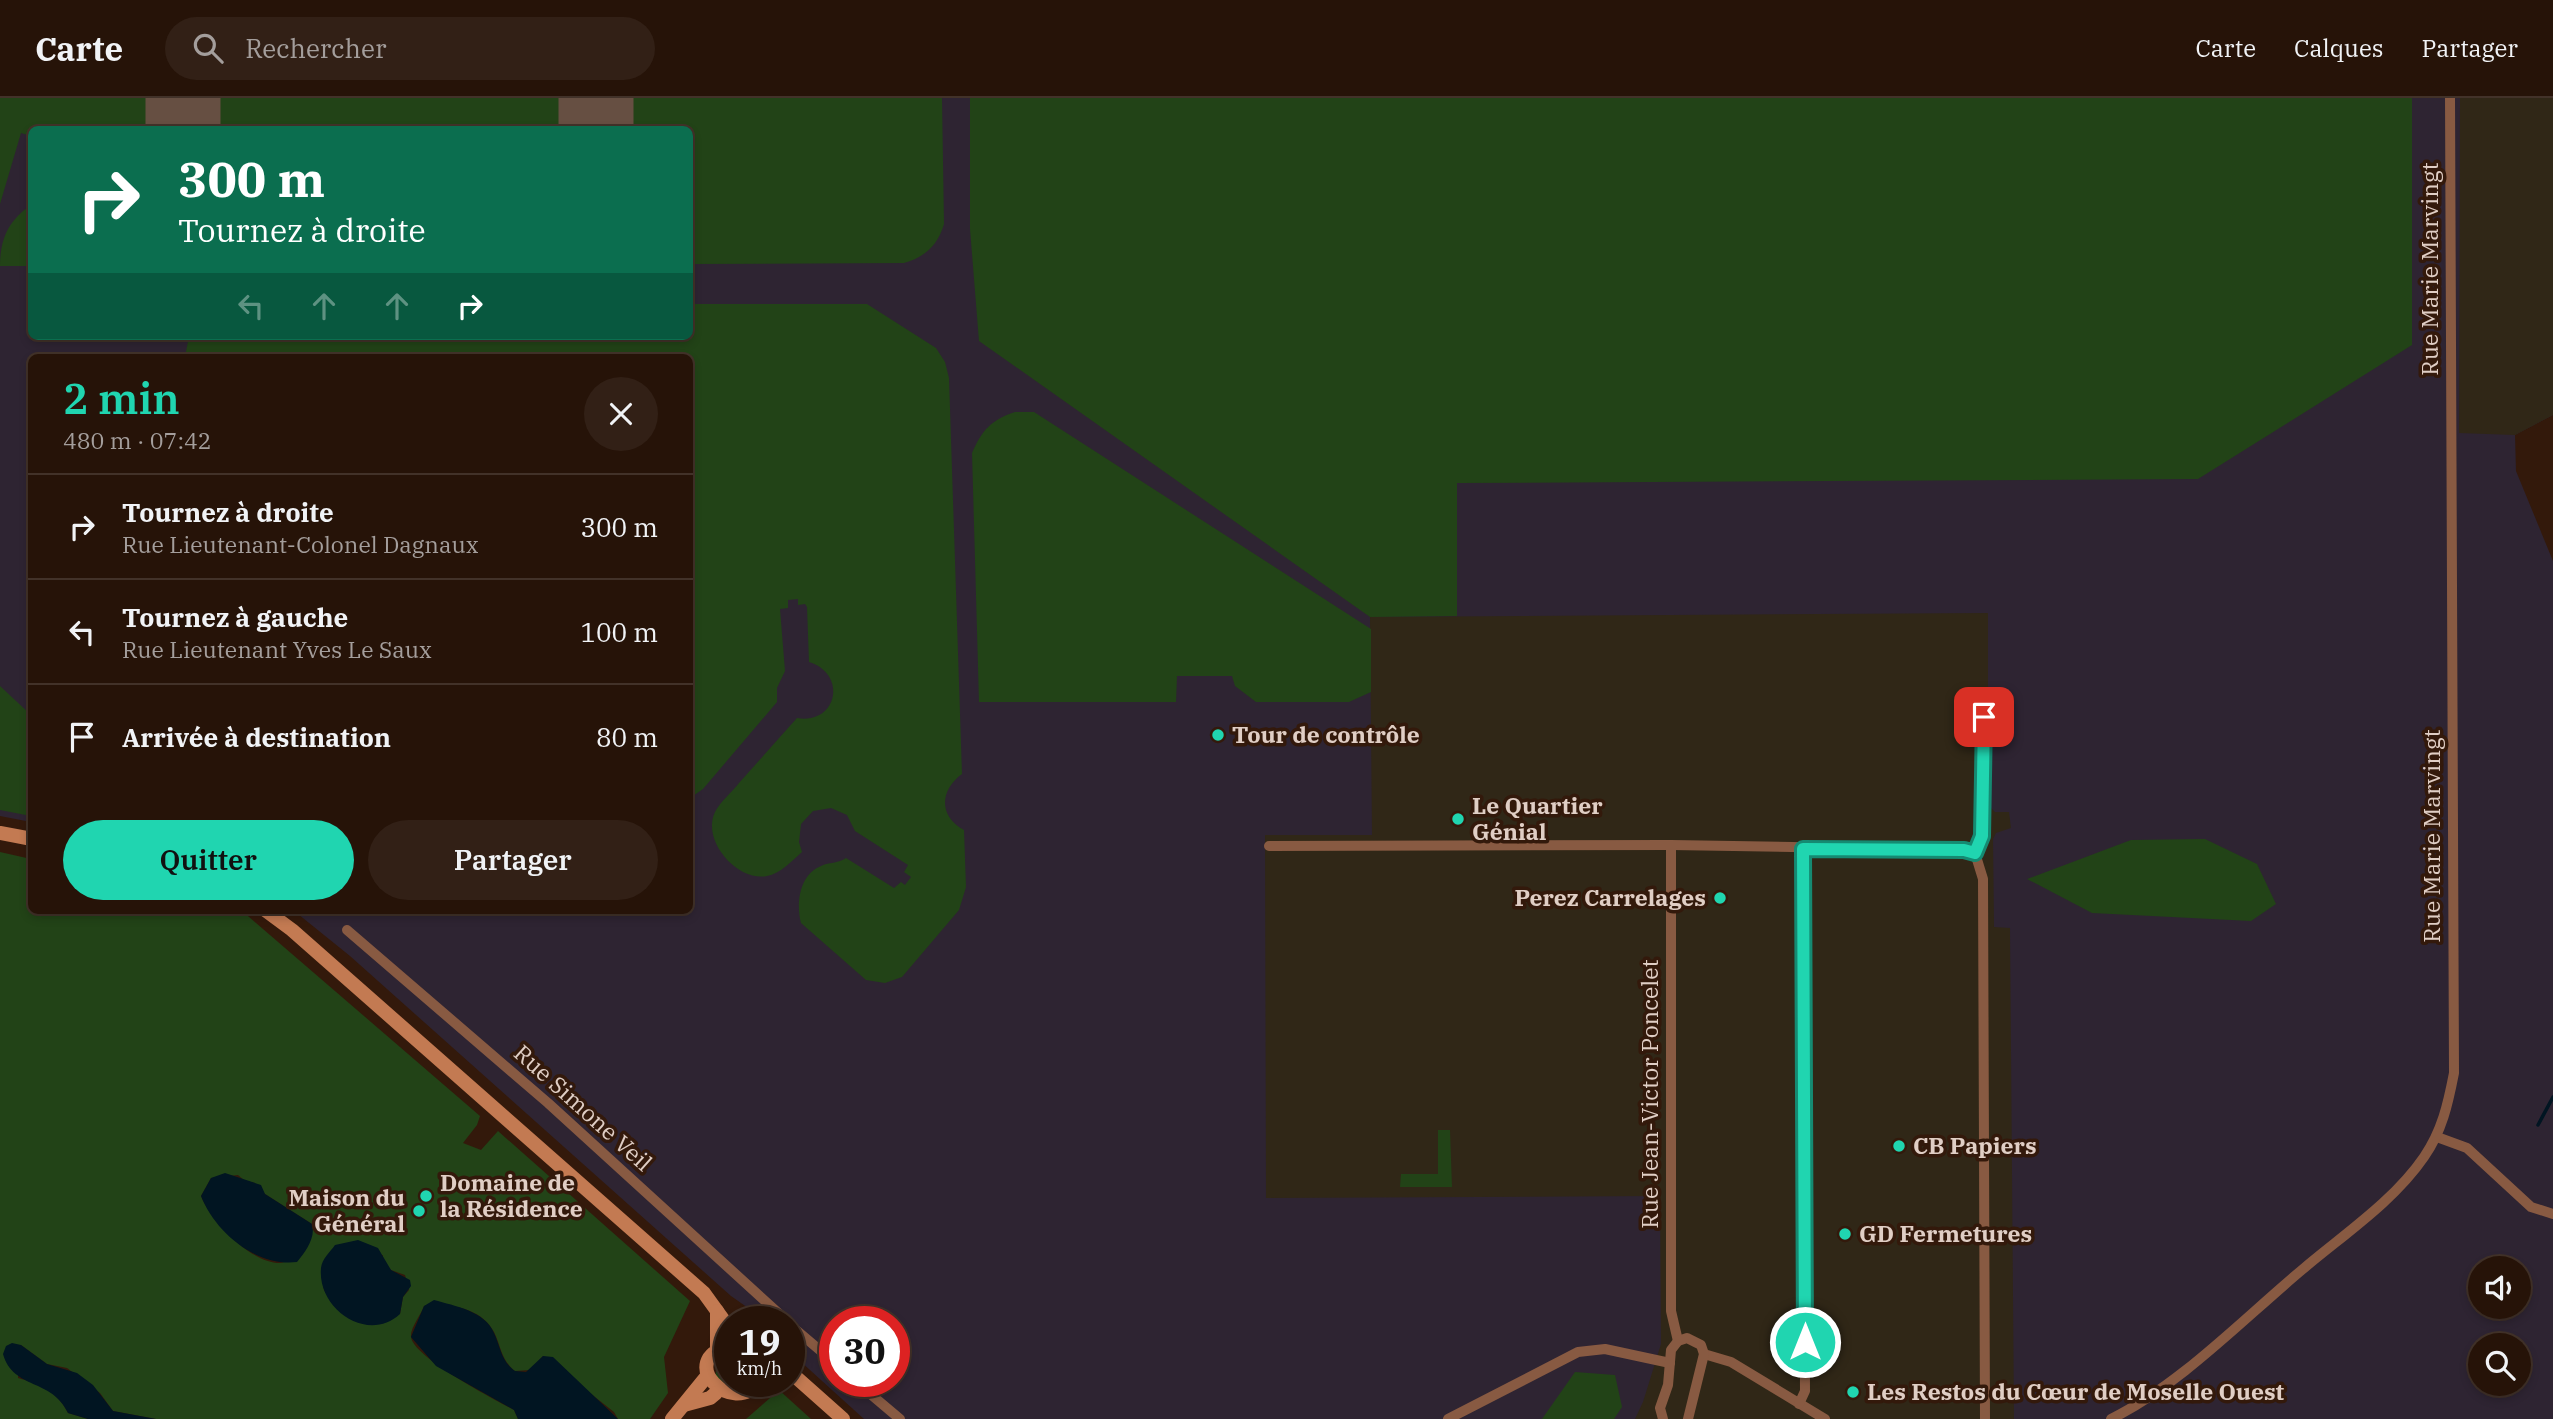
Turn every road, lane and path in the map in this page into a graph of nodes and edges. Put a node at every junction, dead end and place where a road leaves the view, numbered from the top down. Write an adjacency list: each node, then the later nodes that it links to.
1 (2450, 98): 11 (street, Rue Marie Marvingt)
2 (1984, 717): 8 (street)
3 (0, 833): 4 (main road)
4 (28, 838)
5 (1671, 845): 6 (street); 7 (street); 16 (street, Rue Jean-Victor Poncelet)
6 (1269, 846)
7 (1803, 849): 8 (street); 28 (street)
8 (1975, 853): 37 (street)
9 (270, 914): 13 (main road)
10 (347, 930): 14 (street, Rue Simone Veil)
11 (2437, 1137): 12 (street); 38 (street, Rue Marie Marvingt)
12 (2553, 1214)
13 (714, 1306)
14 (770, 1306)
15 (805, 1337): 17 (street, Rue Simone Veil)
16 (1678, 1341): 18 (street); 20 (street)
17 (819, 1349)
18 (1704, 1354): 28 (street); 35 (street)
19 (714, 1357): 21 (main road)
20 (1670, 1363): 33 (street); 34 (street)
21 (707, 1376): 23 (main road); 29 (main road)
22 (805, 1385): 31 (main road)
23 (714, 1389)
24 (714, 1395): 29 (main road)
25 (725, 1397): 26 (main road)
26 (743, 1397)
27 (874, 1397): 32 (street)
28 (1799, 1404): 36 (street)
29 (684, 1405): 30 (main road)
30 (672, 1419)
31 (843, 1419)
32 (900, 1419)
33 (1448, 1419)
34 (1662, 1419)
35 (1688, 1419)
36 (1825, 1419)
37 (1985, 1419)
38 (2110, 1419)

